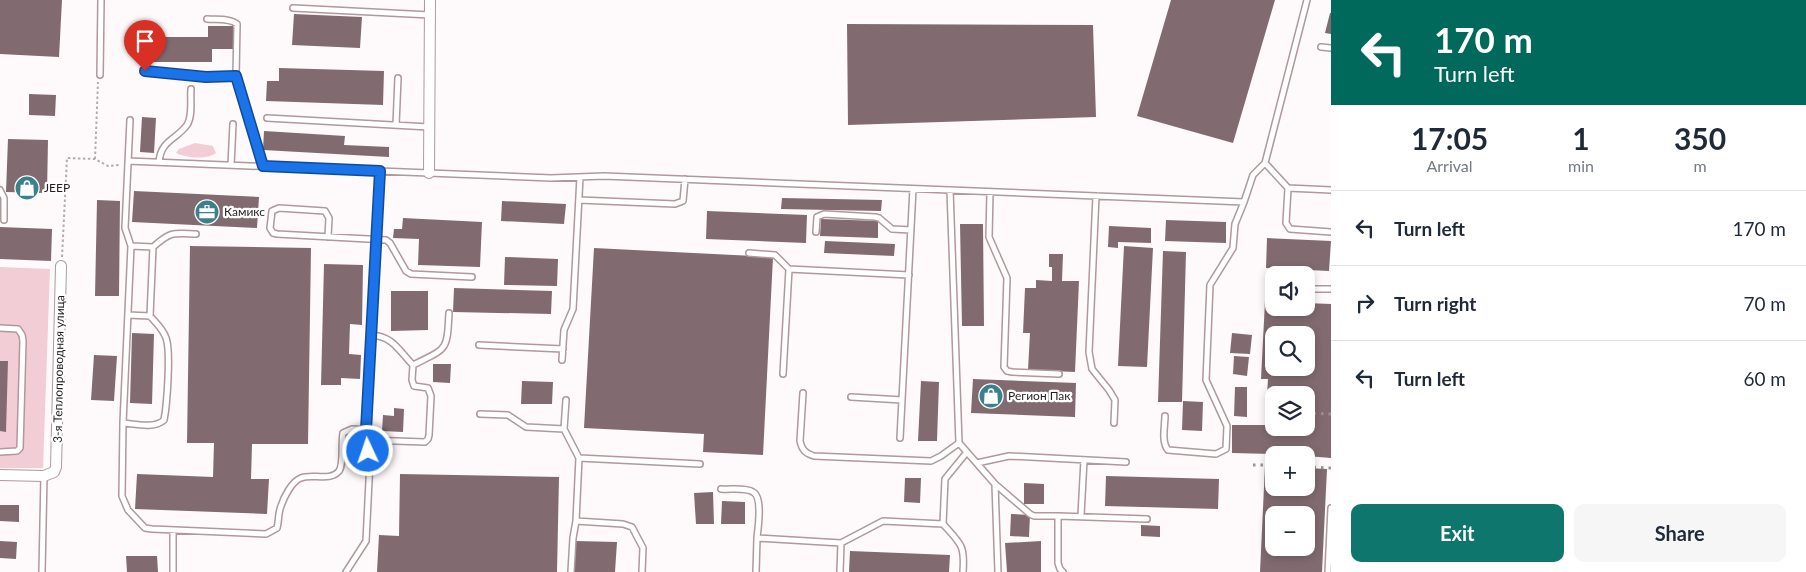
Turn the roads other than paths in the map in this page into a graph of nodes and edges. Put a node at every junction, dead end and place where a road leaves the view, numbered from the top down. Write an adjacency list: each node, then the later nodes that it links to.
1 (101, 0): 10 (lane)
2 (430, 0): 5 (street)
3 (1307, 0): 21 (lane)
4 (293, 8): 5 (lane)
5 (430, 15): 18 (street)
6 (207, 19): 11 (lane)
7 (1321, 47): 8 (lane)
8 (1331, 48)
9 (145, 71): 11 (lane)
10 (100, 75)
11 (236, 76): 23 (lane)
12 (398, 78): 17 (lane)
13 (191, 89): 20 (lane)
14 (267, 118): 17 (lane)
15 (130, 120): 19 (lane)
16 (233, 124): 22 (lane)
17 (396, 125): 18 (lane)
18 (430, 127): 25 (street)
19 (128, 161): 20 (lane); 44 (lane)
20 (159, 162): 22 (lane)
21 (1265, 163): 29 (lane); 36 (lane)
22 (231, 165): 23 (lane)
23 (263, 166): 24 (lane)
24 (380, 171): 25 (lane); 43 (lane)
25 (429, 173): 26 (lane)
26 (580, 177): 27 (lane); 35 (lane)
27 (685, 179): 28 (lane); 35 (lane)
28 (913, 188): 31 (lane); 38 (lane)
29 (1288, 188): 32 (lane); 40 (lane)
30 (0, 190): 37 (lane)
31 (950, 190): 33 (lane); 76 (lane)
32 (1331, 190)
33 (990, 192): 34 (lane); 63 (lane)
34 (1096, 196): 36 (lane); 71 (lane)
35 (579, 200): 59 (lane)
36 (1244, 202): 69 (lane)
37 (4, 220)
38 (911, 230): 39 (lane); 49 (lane)
39 (816, 232)
40 (1331, 232)
41 (196, 234): 45 (lane)
42 (328, 237): 42 (lane); 43 (lane)
43 (376, 239): 50 (lane); 57 (lane)
44 (131, 246): 45 (lane); 54 (lane)
45 (153, 247): 55 (lane)
46 (749, 253): 48 (lane)
47 (61, 266): 84 (street, 3-я Теплопроводная улица)
48 (789, 269): 49 (lane); 62 (lane)
49 (908, 275): 67 (lane)
50 (472, 277)
51 (1315, 289): 52 (lane)
52 (1331, 289)
53 (449, 313): 61 (lane)
54 (128, 315): 55 (lane); 70 (lane)
55 (150, 316): 70 (lane)
56 (0, 328): 77 (lane)
57 (371, 335): 61 (lane); 73 (lane)
58 (479, 345): 59 (lane)
59 (563, 349): 60 (lane)
60 (562, 360)
61 (413, 365): 75 (lane)
62 (784, 374)
63 (1059, 374)
64 (803, 392): 76 (lane)
65 (851, 397): 67 (lane)
66 (566, 400): 72 (lane)
67 (902, 400): 74 (lane)
68 (480, 414): 72 (lane)
69 (1165, 416)
70 (123, 423): 94 (lane)
71 (1114, 424)
72 (564, 429): 79 (lane)
73 (366, 430): 75 (lane); 94 (lane)
74 (900, 438)
75 (366, 440): 100 (lane)
76 (959, 443): 78 (lane)
77 (0, 452)
78 (967, 452): 83 (lane); 93 (lane)
79 (579, 458): 82 (lane); 92 (lane)
80 (1084, 460): 81 (lane); 83 (lane); 90 (lane)
81 (1126, 462)
82 (700, 464)
83 (977, 464): 86 (lane)
84 (49, 474): 85 (street); 98 (lane)
85 (0, 475)
86 (995, 484): 89 (lane); 106 (lane)
87 (720, 489): 95 (lane)
88 (1331, 508): 97 (lane)
89 (1058, 516): 90 (lane); 107 (lane)
90 (1081, 516): 91 (lane)
91 (1147, 519)
92 (576, 521): 101 (lane); 102 (lane)
93 (943, 524): 96 (lane); 105 (lane)
94 (173, 530): 99 (lane)
95 (757, 538): 96 (lane); 103 (lane)
96 (841, 543): 104 (lane)
97 (1330, 543): 108 (lane)
98 (42, 572)
99 (173, 572)
100 (346, 572)
101 (571, 572)
102 (642, 572)
103 (756, 572)
104 (840, 572)
105 (963, 572)
106 (998, 572)
107 (1064, 572)
108 (1328, 572)

